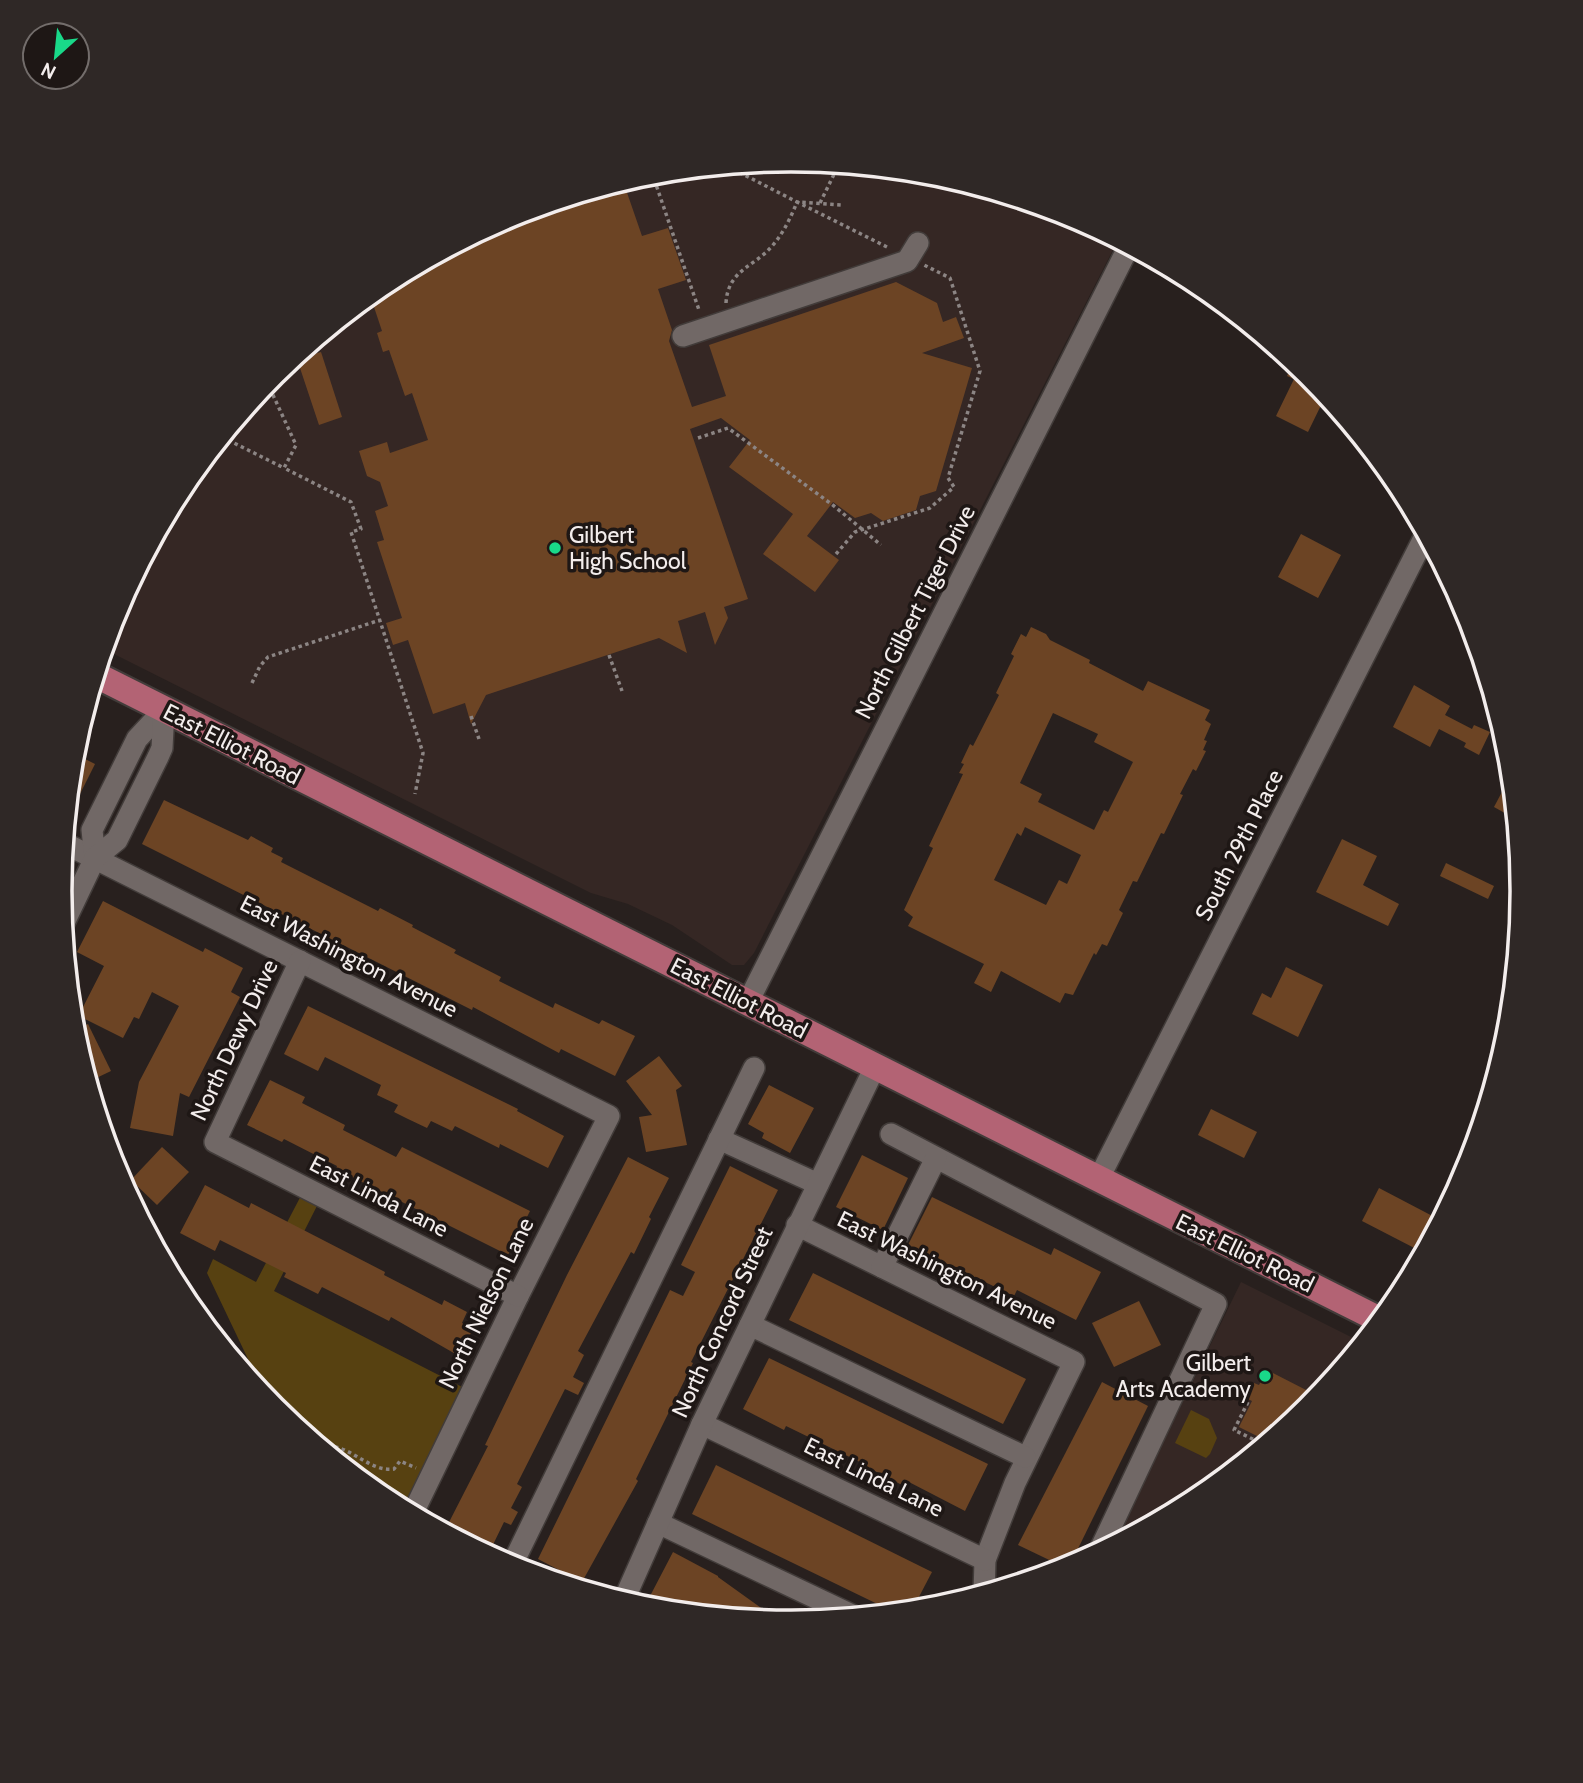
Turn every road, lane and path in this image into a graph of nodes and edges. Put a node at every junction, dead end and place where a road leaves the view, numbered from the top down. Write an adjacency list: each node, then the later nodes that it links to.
1 (741, 173): 4 (path)
2 (835, 173): 5 (path)
3 (657, 185): 9 (path)
4 (797, 202): 5 (path); 7 (path); 9 (path)
5 (820, 203): 6 (path)
6 (841, 205)
7 (913, 251): 9 (street); 15 (path)
8 (1125, 254): 32 (street, North Gilbert Tiger Drive)
9 (716, 325): 10 (street)
10 (682, 335)
11 (272, 394): 14 (path)
12 (698, 438): 15 (path)
13 (230, 441): 14 (path)
14 (284, 468): 19 (path)
15 (863, 530): 17 (path); 18 (path)
16 (1421, 544): 40 (street, South 29th Place)
17 (881, 545)
18 (835, 554)
19 (380, 620): 22 (path); 27 (path)
20 (609, 655): 23 (path)
21 (104, 679): 24 (main road, East Elliot Road)
22 (251, 683)
23 (622, 691)
24 (164, 709): 29 (street); 32 (main road, East Elliot Road)
25 (471, 716): 26 (path)
26 (479, 739)
27 (415, 794)
28 (73, 847): 29 (street, East Washington Avenue)
29 (94, 858): 30 (street); 31 (street, East Washington Avenue)
30 (72, 905)
31 (300, 961): 35 (street, East Washington Avenue); 38 (street, North Dewy Drive)
32 (748, 1002): 33 (main road, East Elliot Road)
33 (875, 1067): 40 (main road, East Elliot Road); 41 (street, North Concord Street)
34 (754, 1068): 37 (street)
35 (609, 1116): 44 (street, North Nielson Lane)
36 (891, 1135): 39 (street)
37 (719, 1139): 41 (street); 56 (street)
38 (215, 1142): 44 (street, East Linda Lane)
39 (936, 1158): 43 (street); 55 (street)
40 (1098, 1180): 45 (main road, East Elliot Road)
41 (818, 1184): 42 (street, North Concord Street)
42 (797, 1225): 43 (street, East Washington Avenue); 46 (street, North Concord Street)
43 (882, 1267): 51 (street, East Washington Avenue)
44 (518, 1296): 52 (street, North Nielson Lane)
45 (1372, 1316)
46 (750, 1325): 48 (street, North Concord Street); 51 (street)
47 (1248, 1402): 49 (path)
48 (702, 1424): 54 (street, North Concord Street); 57 (street, East Linda Lane)
49 (1256, 1441)
50 (334, 1447): 52 (path)
51 (1025, 1457): 57 (street)
52 (431, 1476): 53 (street, North Nielson Lane)
53 (417, 1505)
54 (658, 1523): 59 (street, North Concord Street); 60 (street)
55 (1117, 1533)
56 (515, 1556)
57 (985, 1560): 58 (street)
58 (984, 1585)
59 (627, 1592)
60 (840, 1610)

